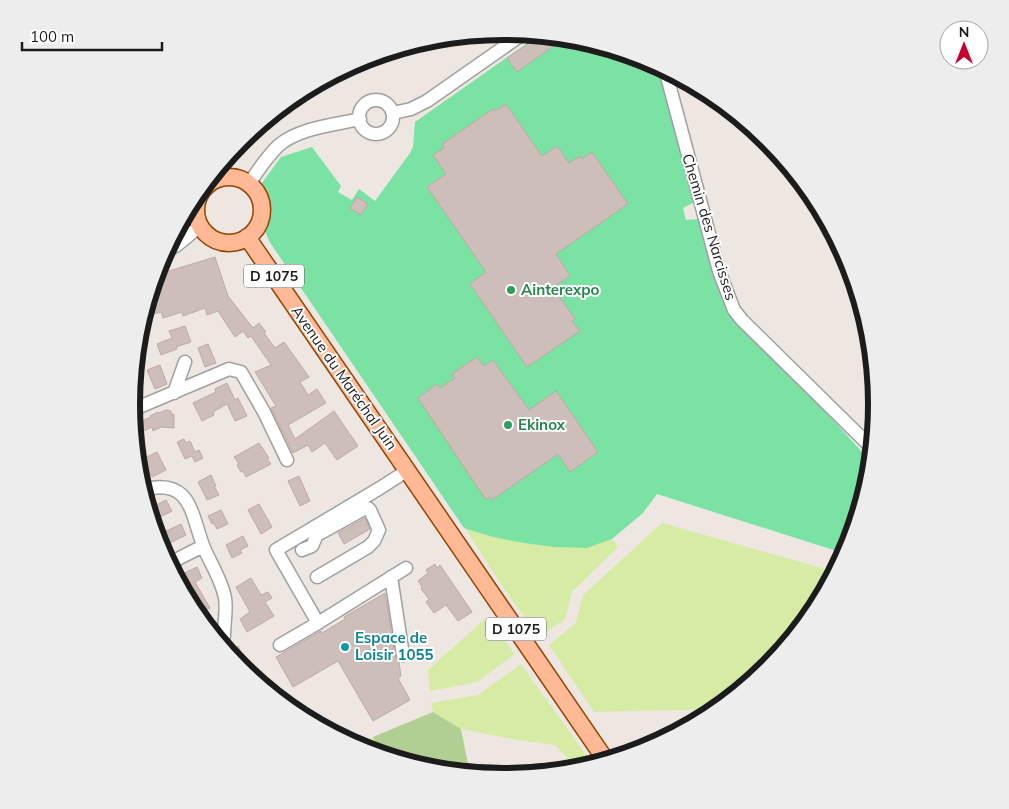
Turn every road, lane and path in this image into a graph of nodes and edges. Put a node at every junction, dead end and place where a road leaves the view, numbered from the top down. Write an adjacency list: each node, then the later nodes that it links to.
1 (513, 40): 3 (street)
2 (668, 79): 14 (street, Chemin des Narcisses)
3 (393, 113): 4 (street); 4 (street)
4 (360, 119): 6 (street)
5 (218, 179): 6 (main road)
6 (249, 184): 9 (main road)
7 (196, 210): 8 (main road)
8 (200, 226): 9 (main road); 10 (street)
9 (247, 237): 16 (main road, Avenue du Maréchal Juin / D 1075)
10 (177, 245)
11 (185, 362): 12 (street)
12 (174, 393): 13 (street); 15 (street)
13 (140, 407)
14 (867, 443)
15 (287, 460)
16 (408, 470): 24 (street); 28 (main road, D 1075)
17 (150, 488): 18 (street)
18 (203, 546): 20 (street); 25 (street)
19 (302, 550): 22 (street)
20 (175, 560)
21 (406, 568): 23 (street)
22 (317, 577)
23 (391, 577): 24 (street); 27 (street)
24 (318, 623): 26 (street)
25 (224, 636)
26 (280, 644)
27 (403, 655)
28 (603, 756)

